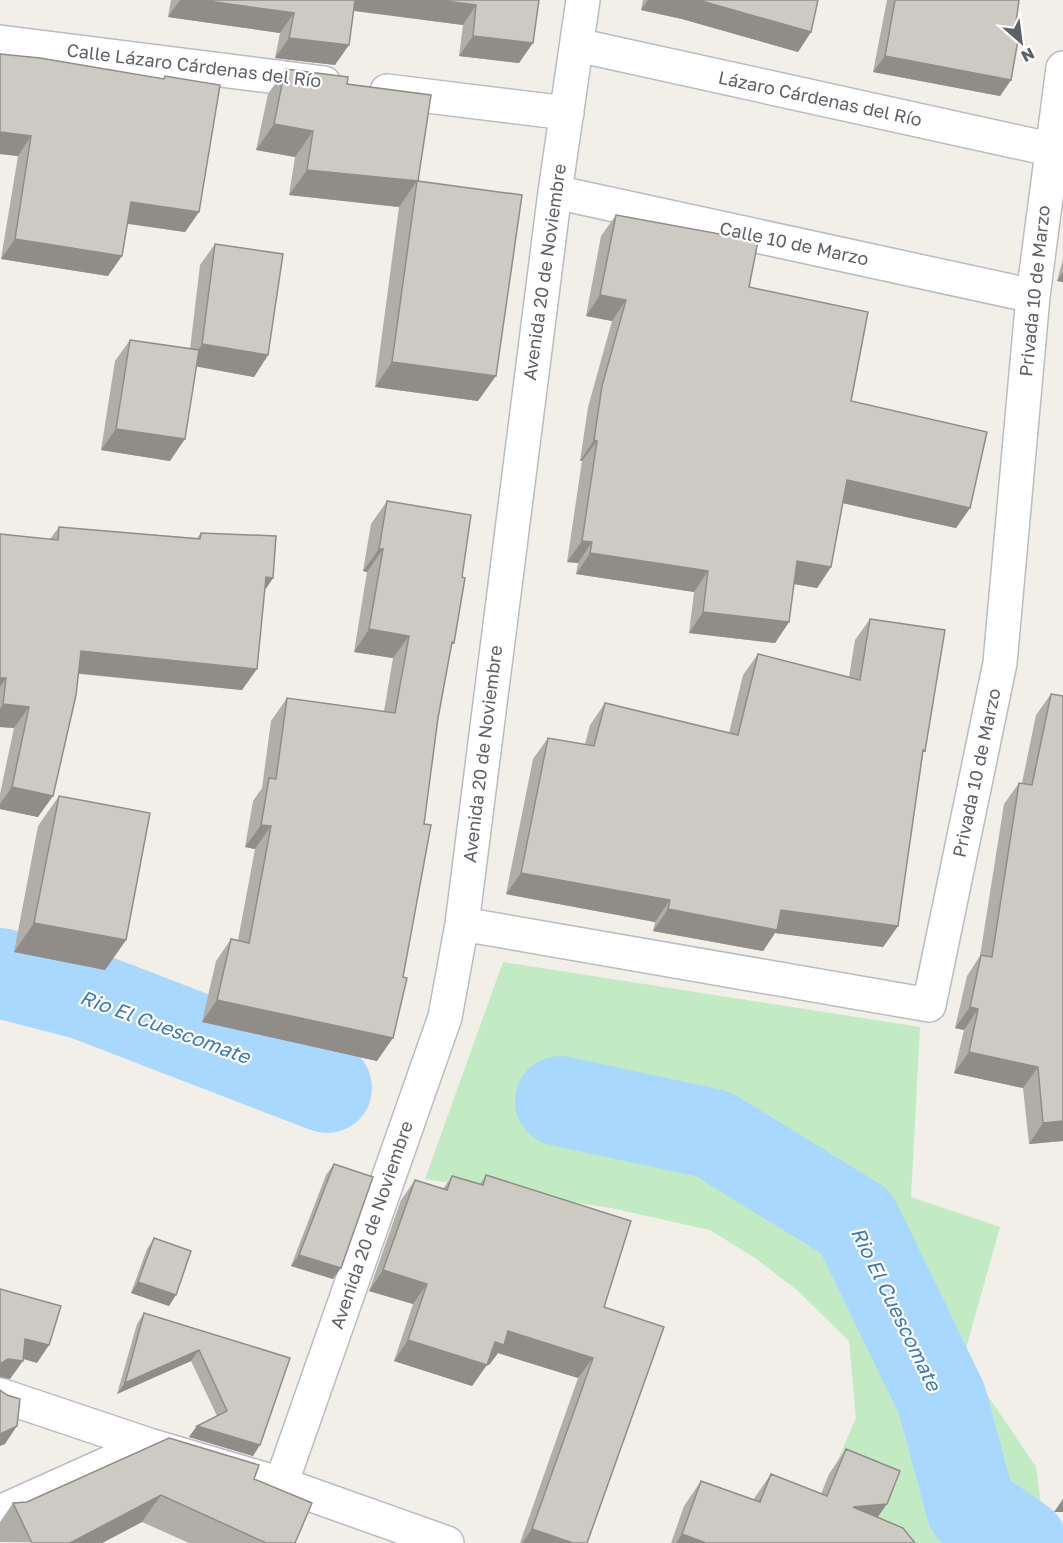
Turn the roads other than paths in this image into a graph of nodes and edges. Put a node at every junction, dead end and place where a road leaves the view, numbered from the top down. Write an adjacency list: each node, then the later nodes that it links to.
1 (583, 0): 3 (street, Avenida 20 de Noviembre)
2 (0, 42): 5 (street, Calle Lázaro Cárdenas del Río)
3 (577, 45): 5 (street, Avenida 20 de Noviembre); 6 (street, Lázaro Cárdenas del Río)
4 (1063, 68): 6 (street, Privada 10 de Marzo)
5 (567, 113): 7 (street, Avenida 20 de Noviembre)
6 (1057, 151): 8 (street, Privada 10 de Marzo)
7 (555, 192): 8 (street, Calle 10 de Marzo); 9 (street, Avenida 20 de Noviembre)
8 (1033, 296): 9 (street, Privada 10 de Marzo)
9 (462, 924): 12 (street, Avenida 20 de Noviembre)
10 (0, 1395): 11 (street)
11 (149, 1445): 12 (street); 13 (street)
12 (281, 1484): 14 (street)
13 (0, 1512)
14 (447, 1543)

